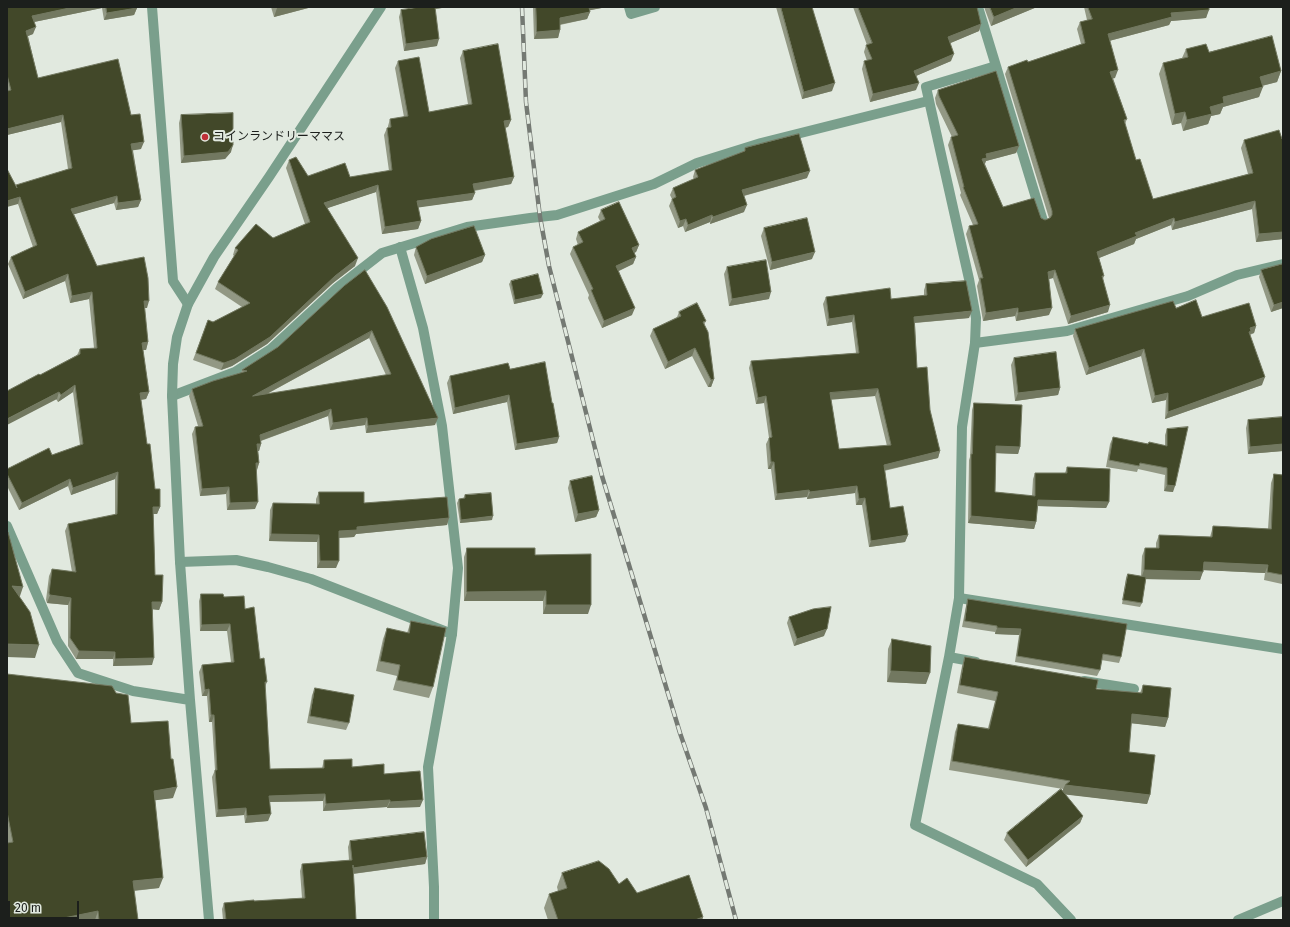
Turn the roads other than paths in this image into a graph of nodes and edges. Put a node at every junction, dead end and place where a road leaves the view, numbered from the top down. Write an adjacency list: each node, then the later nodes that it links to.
1 (152, 7): 11 (street)
2 (381, 7): 11 (street)
3 (629, 7): 4 (street)
4 (655, 7)
5 (978, 7): 6 (street)
6 (996, 66): 7 (street); 8 (street)
7 (928, 101): 9 (street); 12 (street)
8 (1043, 221)
9 (400, 247): 13 (street); 17 (street)
10 (1283, 264): 12 (street)
11 (188, 304): 13 (street)
12 (975, 343): 16 (street)
13 (172, 396): 15 (street)
14 (7, 526): 23 (street)
15 (180, 562): 17 (street); 23 (street)
16 (959, 598): 18 (street); 19 (street)
17 (452, 634): 26 (street)
18 (1283, 649)
19 (949, 657): 20 (street); 27 (street)
20 (988, 664)
21 (1072, 679): 22 (street)
22 (1134, 689)
23 (190, 700): 25 (street)
24 (1283, 900): 28 (street)
25 (209, 920)
26 (434, 920)
27 (1071, 920)
28 (1238, 920)

